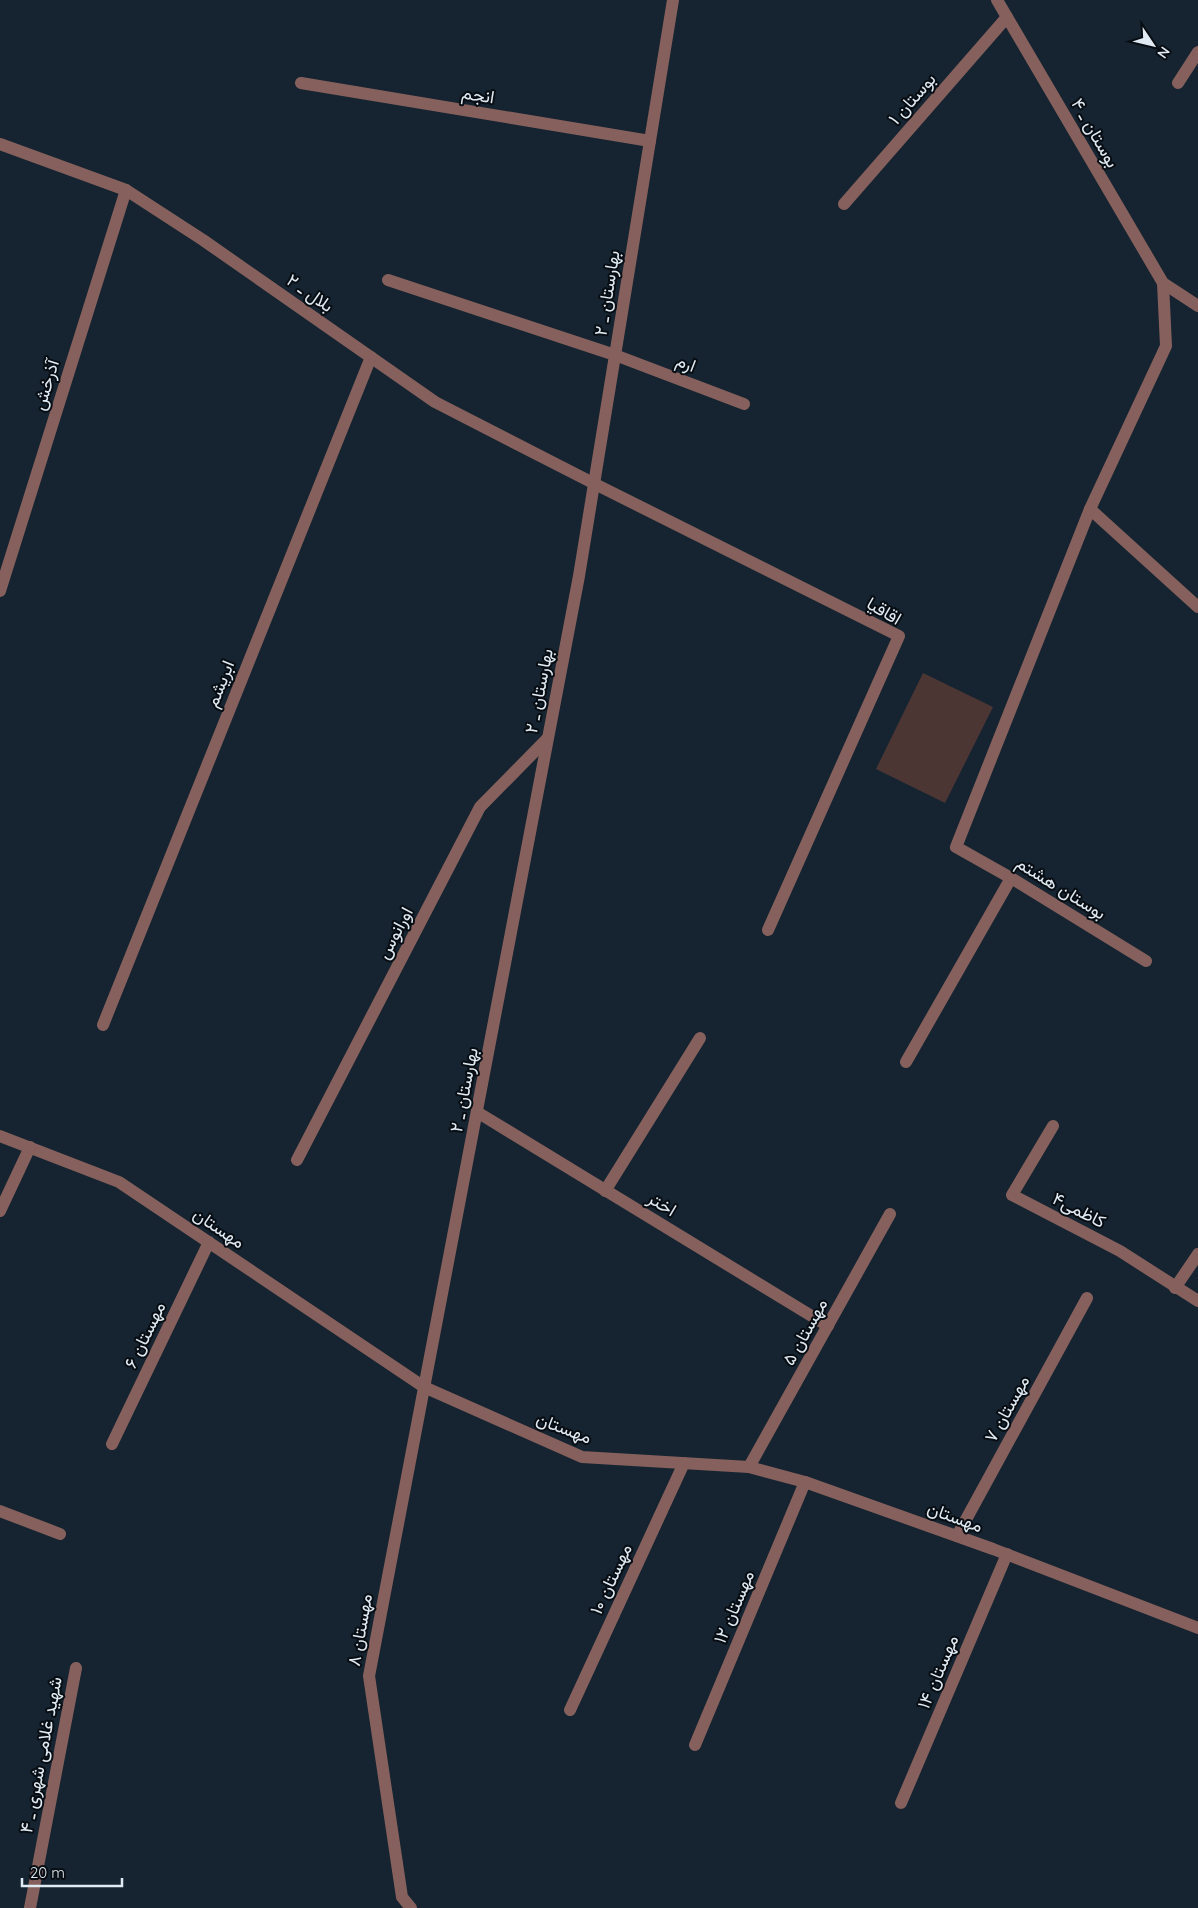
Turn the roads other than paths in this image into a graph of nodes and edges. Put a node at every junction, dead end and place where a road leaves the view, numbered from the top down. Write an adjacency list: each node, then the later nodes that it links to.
1 (670, 0): 7 (street, بهارستان ـ ۲)
2 (997, 0): 3 (street, بوستان ـ ۴)
3 (1007, 17): 10 (street, بوستان ۱); 12 (street, بوستان ـ ۴)
4 (1198, 52): 6 (street)
5 (301, 83): 7 (street, انجم)
6 (1178, 83)
7 (650, 141): 14 (street, بهارستان ـ ۲)
8 (0, 144): 9 (street, بلال ـ ۲)
9 (126, 190): 15 (street, بلال ـ ۲); 19 (street, آذرخش)
10 (844, 204)
11 (388, 280): 14 (street, ارم)
12 (1163, 283): 13 (street); 18 (street)
13 (1198, 306)
14 (615, 355): 16 (street, ارم); 17 (street, بهارستان ـ ۲)
15 (371, 357): 17 (street, بلال ـ ۲); 25 (street, ابریشم)
16 (744, 404)
17 (594, 484): 21 (street, بهارستان ـ ۲); 23 (street, اقاقیا)
18 (1090, 510): 20 (street); 22 (street, بوستان هشتم)
19 (0, 591)
20 (1198, 607)
21 (547, 739): 28 (street, بهارستان ـ ۲); 32 (street, اورانوس)
22 (1012, 878): 24 (street, بوستان هشتم); 27 (street)
23 (768, 930)
24 (1146, 961)
25 (102, 1024)
26 (700, 1038): 33 (street)
27 (906, 1062)
28 (477, 1112): 33 (street, اختر); 42 (street, بهارستان ـ ۲)
29 (1053, 1126): 38 (street, کاظمی۴)
30 (0, 1136): 31 (street, مهستان)
31 (30, 1147): 34 (street); 36 (street, مهستان)
32 (297, 1160)
33 (606, 1191): 41 (street, اختر)
34 (0, 1211)
35 (890, 1214): 41 (street, مهستان ۵)
36 (209, 1242): 42 (street, مهستان); 43 (street, مهستان ۶)
37 (1198, 1254): 38 (street)
38 (1175, 1288): 40 (street, کاظمی۴)
39 (1087, 1298): 49 (street, مهستان ۷)
40 (1198, 1302)
41 (828, 1326): 45 (street, مهستان ۵)
42 (424, 1387): 44 (street, مهستان); 57 (street, مهستان ۸)
43 (112, 1444)
44 (684, 1463): 45 (street, مهستان); 53 (street, مهستان ۱۰)
45 (749, 1467): 46 (street, مهستان)
46 (805, 1482): 49 (street, مهستان); 54 (street, مهستان ۱۲)
47 (0, 1511): 48 (street)
48 (60, 1534)
49 (957, 1536): 50 (street, مهستان)
50 (1007, 1554): 51 (street, مهستان); 55 (street, مهستان ۱۴)
51 (1198, 1628)
52 (76, 1668): 56 (street, شهید غلامی شهری ـ ۴)
53 (570, 1710)
54 (695, 1745)
55 (901, 1803)
56 (30, 1908)
57 (411, 1908)

